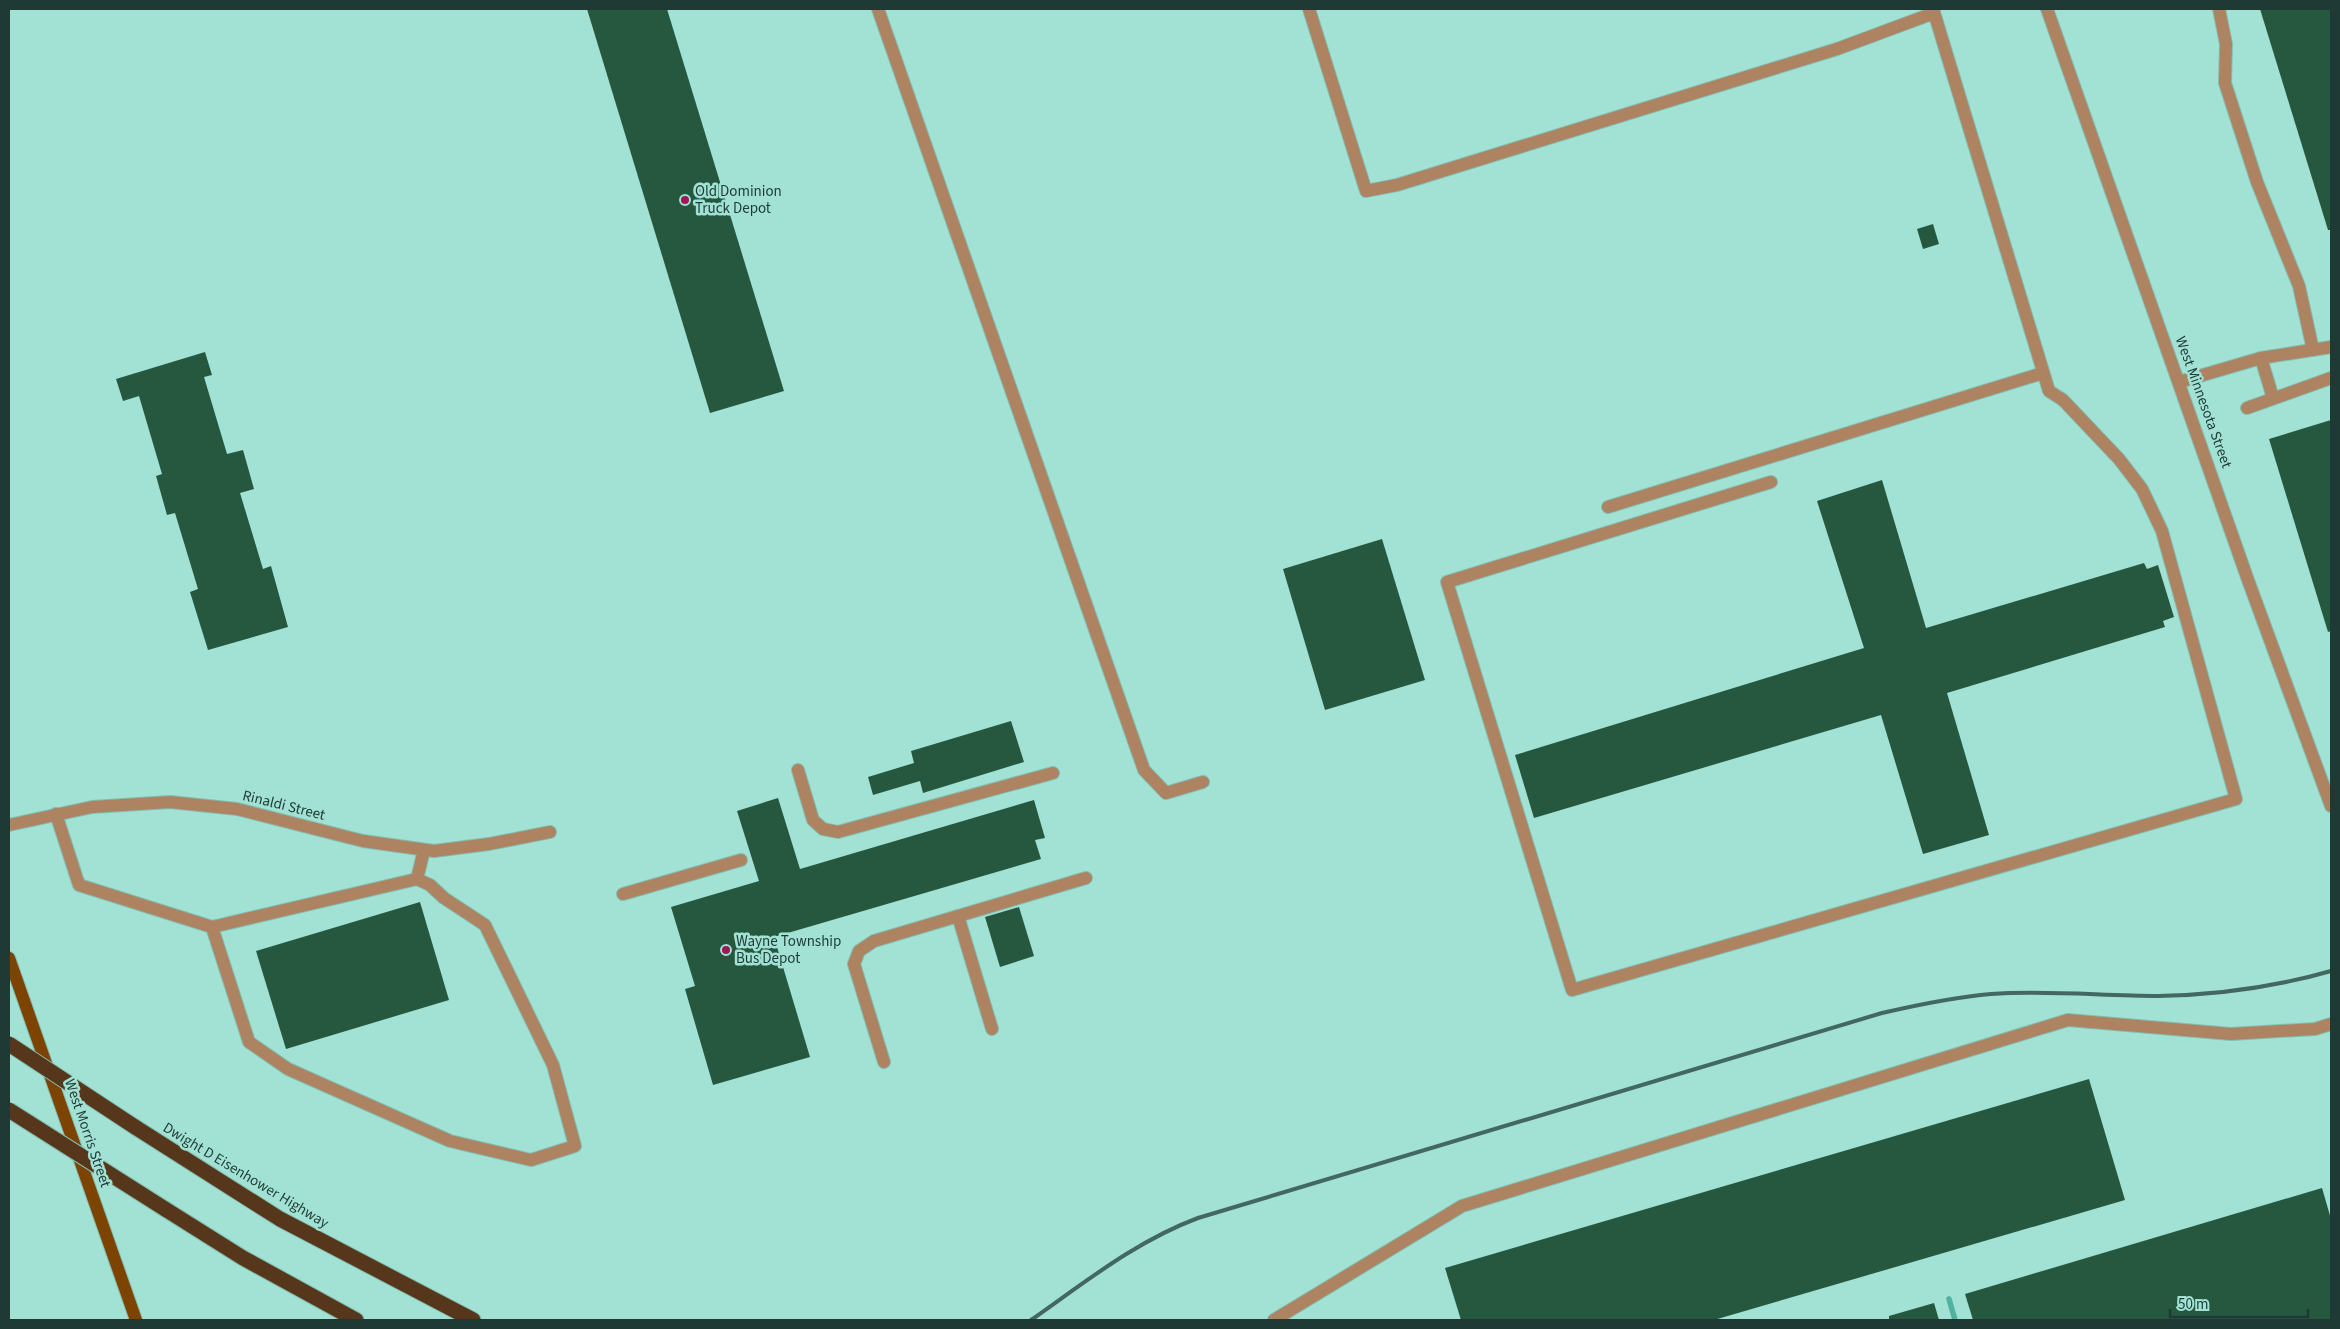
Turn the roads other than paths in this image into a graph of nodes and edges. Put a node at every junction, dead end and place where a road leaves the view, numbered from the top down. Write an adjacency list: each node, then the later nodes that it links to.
1 (878, 9): 18 (street)
2 (1309, 9): 5 (street)
3 (2047, 9): 11 (street, West Minnesota Street)
4 (2219, 9): 7 (street)
5 (1934, 11): 9 (street)
6 (2331, 347): 7 (street)
7 (2313, 350): 8 (street)
8 (2260, 358): 11 (street); 12 (street)
9 (2043, 373): 14 (street); 15 (street)
10 (2331, 378): 12 (street)
11 (2180, 382): 19 (street, West Minnesota Street)
12 (2273, 398): 13 (street)
13 (2247, 408)
14 (1770, 482)
15 (1608, 507)
16 (798, 770): 17 (street)
17 (1053, 773)
18 (1202, 782)
19 (2327, 785): 20 (street, West Minnesota Street)
20 (2331, 806)
21 (56, 814): 22 (street, Rinaldi Street); 24 (street, Rinaldi Street); 30 (street)
22 (9, 825)
23 (550, 832): 24 (street, Rinaldi Street)
24 (424, 850): 27 (street)
25 (741, 860): 28 (street)
26 (1086, 878): 29 (street)
27 (417, 879): 30 (street); 30 (street)
28 (623, 894)
29 (958, 916): 33 (street); 35 (street)
30 (212, 927)
31 (9, 958): 37 (main road, West Morris Street)
32 (2331, 1024): 40 (street)
33 (992, 1029)
34 (9, 1044): 39 (highway, Dwight D Eisenhower Highway, bridge)
35 (884, 1062)
36 (9, 1110): 38 (highway, bridge)
37 (136, 1320)
38 (356, 1320)
39 (473, 1320)
40 (1274, 1320)

